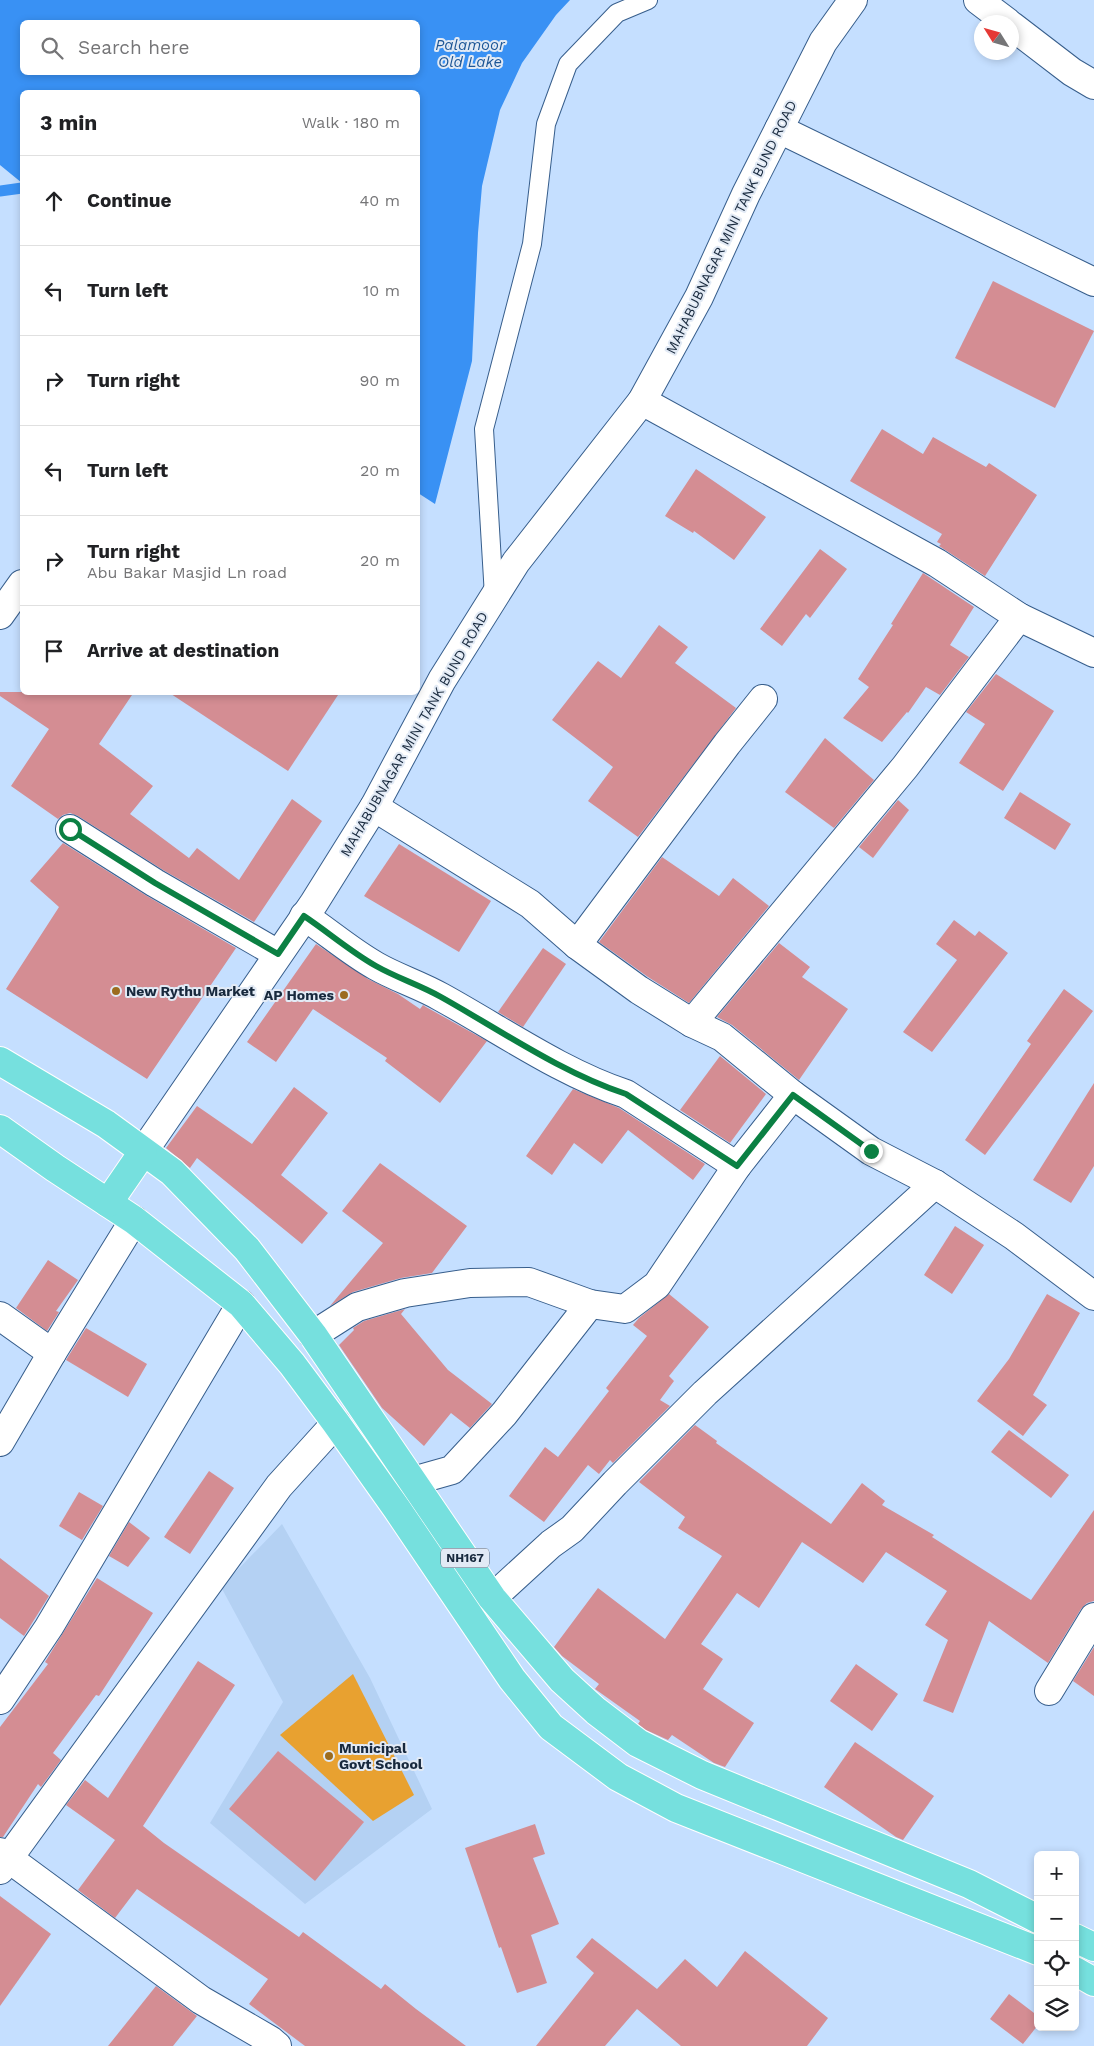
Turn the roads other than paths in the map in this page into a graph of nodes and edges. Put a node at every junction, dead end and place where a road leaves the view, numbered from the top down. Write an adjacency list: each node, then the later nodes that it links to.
1 (648, 0): 11 (lane)
2 (853, 0): 7 (street, MAHABUBNAGAR MINI TANK BUND ROAD)
3 (978, 0): 4 (street)
4 (998, 15)
5 (1019, 31): 6 (street)
6 (1094, 84)
7 (779, 129): 8 (street); 9 (street, MAHABUBNAGAR MINI TANK BUND ROAD)
8 (1094, 282)
9 (642, 401): 11 (street, MAHABUBNAGAR MINI TANK BUND ROAD); 13 (street)
10 (20, 587): 12 (street)
11 (494, 596): 16 (street, MAHABUBNAGAR MINI TANK BUND ROAD)
12 (0, 615)
13 (1019, 617): 14 (street); 21 (street)
14 (1094, 653)
15 (763, 699): 19 (street)
16 (374, 807): 18 (street, MAHABUBNAGAR MINI TANK BUND ROAD); 19 (street)
17 (70, 829): 20 (street)
18 (304, 916): 20 (street, MAHABUBNAGAR MINI TANK BUND ROAD); 26 (street)
19 (577, 945): 21 (street)
20 (278, 954): 25 (street, MAHABUBNAGAR MINI TANK BUND ROAD)
21 (692, 1023): 23 (street)
22 (0, 1061): 25 (highway, NH167)
23 (793, 1095): 26 (street); 27 (street)
24 (0, 1129): 28 (highway, NH167)
25 (142, 1152): 28 (highway); 34 (highway, NH167)
26 (737, 1166): 32 (street)
27 (935, 1184): 30 (street); 39 (street)
28 (108, 1203): 29 (highway, NH167)
29 (134, 1220): 31 (highway, NH167); 35 (street)
30 (1094, 1296)
31 (242, 1304): 36 (highway, NH167); 42 (street)
32 (590, 1304): 34 (street); 38 (street)
33 (0, 1316): 35 (street)
34 (313, 1335): 38 (highway, NH167)
35 (52, 1352): 37 (street)
36 (336, 1423): 43 (street); 47 (highway, NH167)
37 (0, 1442)
38 (413, 1481): 39 (highway, NH167)
39 (492, 1598): 44 (highway, NH167)
40 (1094, 1617): 41 (street)
41 (1049, 1691)
42 (0, 1700)
43 (3, 1860): 50 (street)
44 (1034, 1916)
45 (1079, 1940): 46 (highway)
46 (1094, 1947)
47 (1034, 1948)
48 (1079, 1973): 49 (highway)
49 (1094, 1982)
50 (278, 2046)

